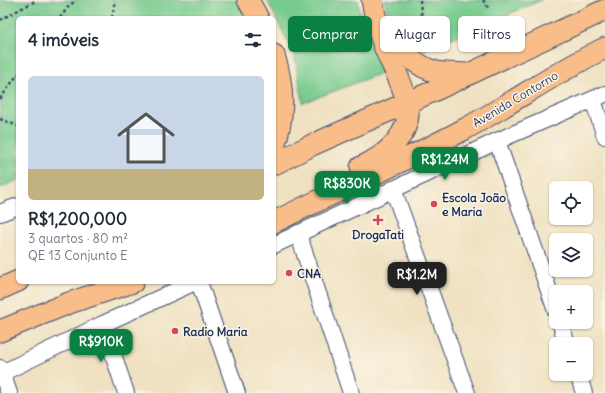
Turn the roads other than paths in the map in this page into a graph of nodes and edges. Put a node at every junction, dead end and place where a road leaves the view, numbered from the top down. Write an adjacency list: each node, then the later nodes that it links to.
1 (248, 0): 4 (main road)
2 (374, 8): 7 (main road); 9 (main road)
3 (605, 10): 7 (main road)
4 (257, 16)
5 (605, 48): 17 (main road, Avenida Contorno)
6 (276, 61): 11 (main road)
7 (468, 74): 9 (main road)
8 (599, 97): 10 (street); 12 (street)
9 (407, 103): 13 (main road); 17 (main road)
10 (605, 136)
11 (276, 140)
12 (498, 141): 14 (street); 25 (street)
13 (276, 163)
14 (393, 189): 18 (street); 34 (street)
15 (16, 207): 16 (street)
16 (0, 213)
17 (278, 220)
18 (298, 233): 19 (street); 33 (street)
19 (276, 243)
20 (16, 282): 24 (main road)
21 (127, 284): 27 (main road)
22 (191, 284): 26 (street)
23 (200, 284): 32 (street)
24 (0, 289)
25 (549, 290)
26 (103, 324): 28 (street); 31 (street)
27 (0, 331)
28 (1, 370): 30 (street)
29 (580, 381): 35 (street)
30 (9, 393)
31 (126, 393)
32 (237, 393)
33 (351, 393)
34 (467, 393)
35 (584, 393)

